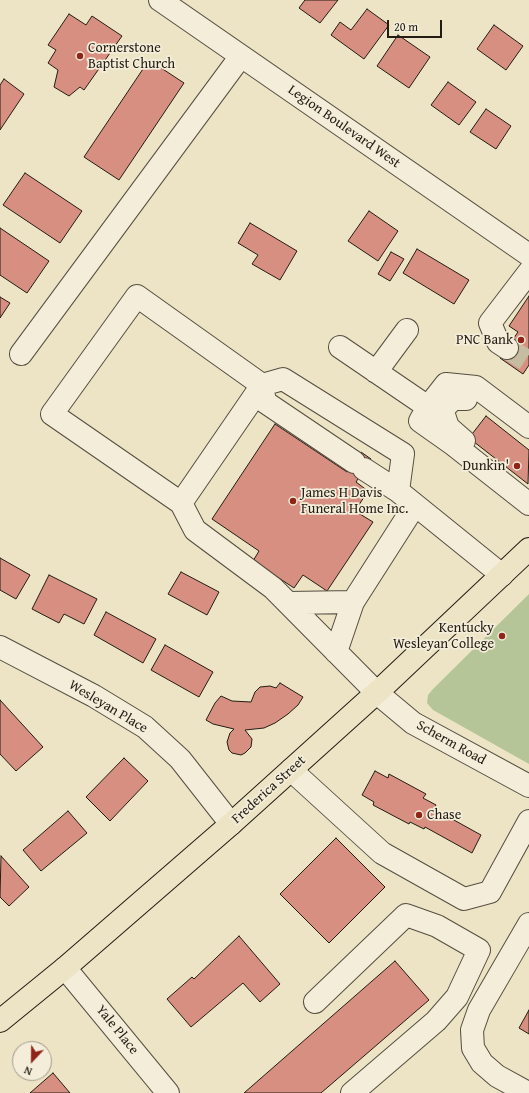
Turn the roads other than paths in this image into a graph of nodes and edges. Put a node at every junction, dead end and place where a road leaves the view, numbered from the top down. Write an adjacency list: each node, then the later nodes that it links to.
1 (160, 0): 2 (street, Legion Boulevard West)
2 (241, 56): 3 (street, Legion Boulevard West); 8 (street)
3 (529, 255)
4 (529, 272): 7 (street)
5 (407, 330): 9 (street)
6 (340, 347): 9 (street)
7 (506, 348)
8 (21, 354)
9 (376, 372): 11 (street)
10 (262, 385): 15 (street); 15 (street); 16 (street); 16 (street)
11 (428, 407): 12 (street); 14 (street)
12 (529, 427)
13 (529, 438): 14 (street)
14 (509, 488): 17 (street)
15 (398, 491): 18 (street)
16 (182, 503): 22 (street, Scherm Road)
17 (529, 504)
18 (415, 505): 20 (street); 21 (street)
19 (529, 550): 20 (main road, Frederica Street)
20 (502, 575): 25 (main road, Frederica Street)
21 (353, 602): 22 (street); 24 (street)
22 (288, 603): 24 (street, Scherm Road)
23 (0, 647): 29 (street, Wesleyan Place)
24 (336, 652): 25 (street, Scherm Road)
25 (376, 693): 26 (main road, Frederica Street); 27 (street, Scherm Road)
26 (291, 770): 28 (street); 29 (main road, Frederica Street)
27 (529, 786)
28 (529, 821)
29 (231, 824): 31 (main road, Frederica Street)
30 (529, 924): 36 (street)
31 (65, 968): 33 (main road, Frederica Street); 34 (street, Yale Place)
32 (315, 1002): 35 (street)
33 (0, 1021)
34 (168, 1093)
35 (352, 1093)
36 (528, 1093)

